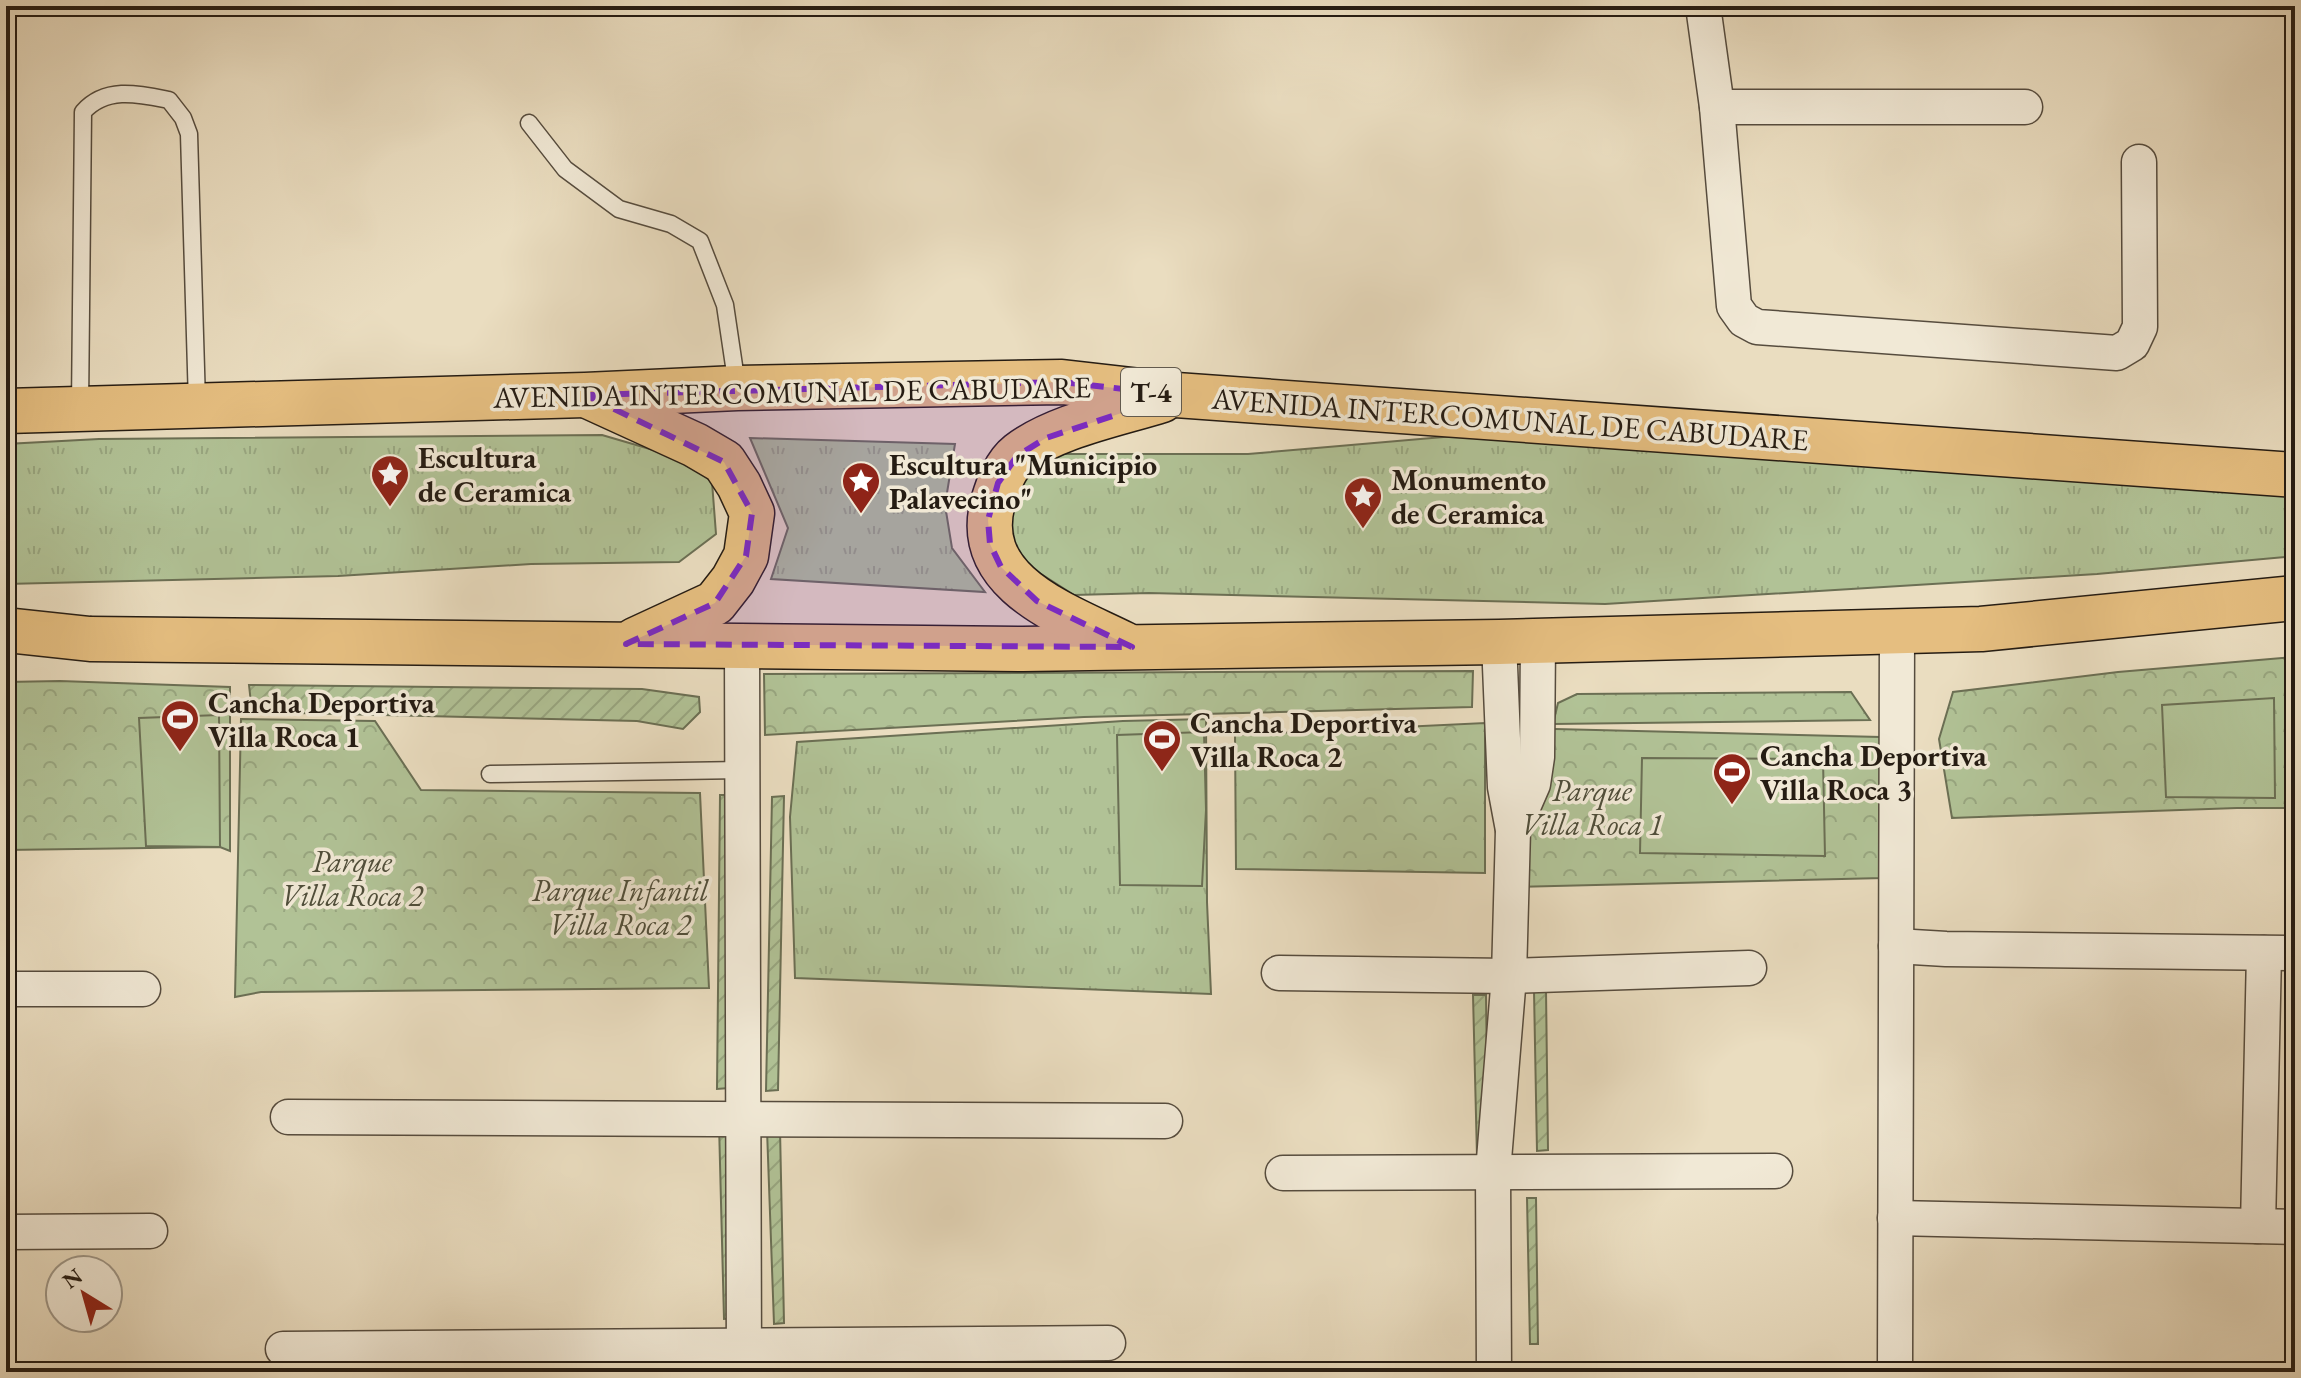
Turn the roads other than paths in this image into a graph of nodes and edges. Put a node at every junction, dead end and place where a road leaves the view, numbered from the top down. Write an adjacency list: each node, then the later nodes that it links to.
1 (1703, 6): 2 (street)
2 (1717, 107): 3 (street); 5 (street)
3 (2025, 107)
4 (529, 123): 6 (lane)
5 (2139, 162)
6 (737, 388): 7 (highway, AVENIDA INTERCOMUNAL DE CABUDARE / T-4); 8 (highway, AVENIDA INTERCOMUNAL DE CABUDARE / T-4)
7 (585, 395): 9 (highway, AVENIDA INTERCOMUNAL DE CABUDARE / T-4); 17 (highway, T-4)
8 (1176, 395): 12 (highway, AVENIDA INTERCOMUNAL DE CABUDARE / T-4); 19 (highway, T-4)
9 (198, 406): 10 (highway, AVENIDA INTERCOMUNAL DE CABUDARE / T-4); 10 (lane)
10 (80, 409): 11 (highway, AVENIDA INTERCOMUNAL DE CABUDARE / T-4)
11 (6, 411)
12 (2295, 475)
13 (2295, 598): 15 (highway, T-4)
14 (6, 630): 17 (highway, T-4)
15 (1897, 632): 16 (highway, T-4); 22 (street)
16 (1518, 642): 19 (highway, T-4); 26 (street)
17 (626, 644): 18 (highway, T-4)
18 (742, 646): 19 (highway, T-4); 20 (street)
19 (1132, 647)
20 (742, 770): 21 (lane); 30 (street)
21 (490, 774)
22 (1896, 946): 23 (street); 35 (street)
23 (2280, 953): 36 (street)
24 (1749, 968): 26 (street)
25 (1279, 973): 26 (street)
26 (1509, 976): 33 (street)
27 (6, 989): 28 (street)
28 (143, 989)
29 (288, 1117): 30 (street)
30 (743, 1119): 31 (street); 42 (street)
31 (1165, 1121)
32 (1775, 1171): 33 (street)
33 (1493, 1172): 34 (street); 43 (street)
34 (1283, 1173)
35 (1895, 1218): 36 (street); 44 (street)
36 (2258, 1226): 37 (street)
37 (2295, 1227)
38 (150, 1231): 39 (street)
39 (6, 1232)
40 (1108, 1343): 42 (street)
41 (283, 1349): 42 (street)
42 (744, 1359)
43 (1494, 1372)
44 (1895, 1372)

